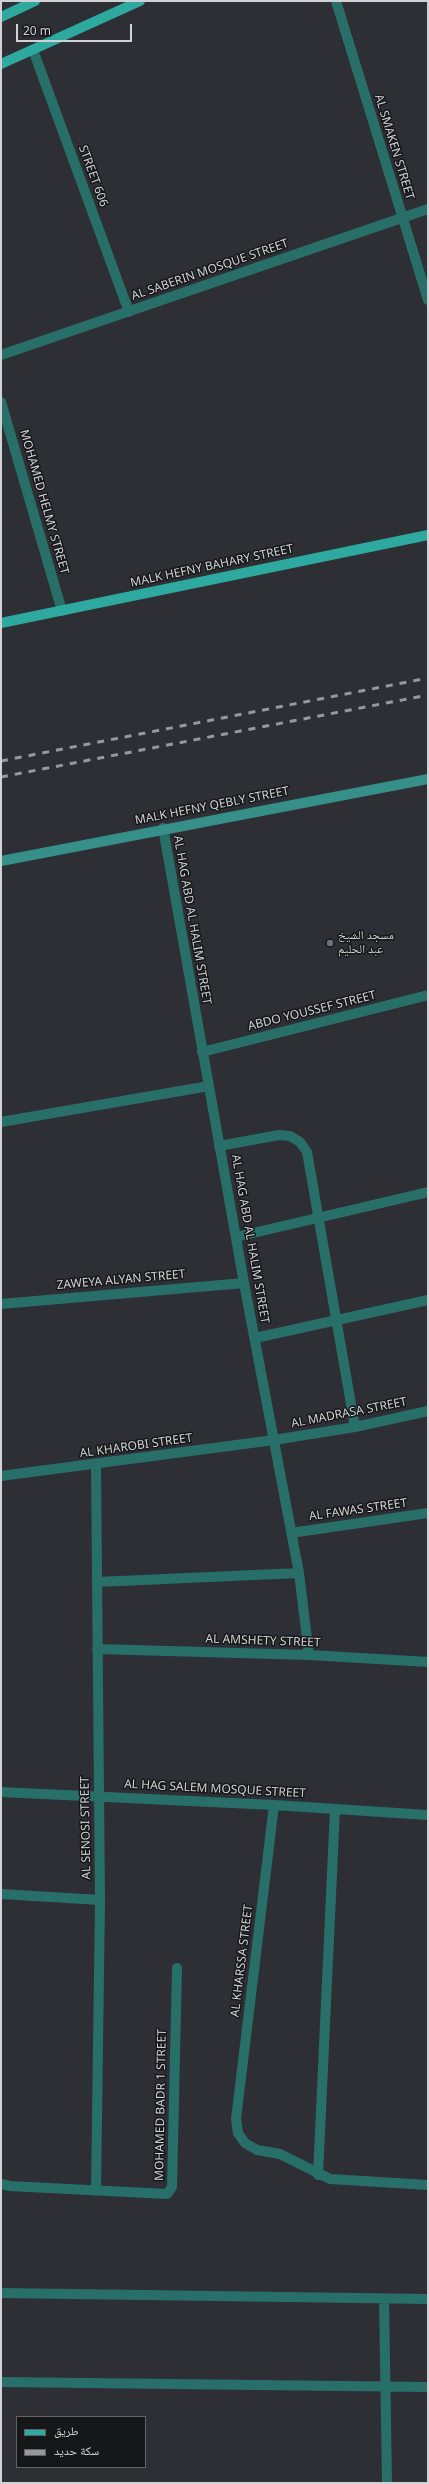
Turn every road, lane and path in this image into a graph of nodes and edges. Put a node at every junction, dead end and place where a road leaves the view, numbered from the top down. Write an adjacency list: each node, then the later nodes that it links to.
1 (35, 1): 4 (main road)
2 (140, 1): 5 (main road)
3 (336, 1): 8 (street, AL SMAKEN STREET)
4 (1, 17)
5 (33, 50): 6 (main road); 10 (street, STREET 606)
6 (1, 64)
7 (428, 209): 8 (street, AL SABERIN MOSQUE STREET)
8 (403, 217): 9 (street, AL SMAKEN STREET); 10 (street, AL SABERIN MOSQUE STREET)
9 (428, 300)
10 (129, 312): 11 (street, AL SABERIN MOSQUE STREET)
11 (1, 355)
12 (1, 402): 14 (street, MOHAMED HELMY STREET)
13 (428, 535): 14 (main road, MALK HEFNY BAHARY STREET)
14 (62, 610): 15 (main road, MALK HEFNY BAHARY STREET)
15 (1, 623)
16 (428, 779): 17 (street, MALK HEFNY QEBLY STREET)
17 (163, 828): 18 (street, MALK HEFNY QEBLY STREET); 20 (street, AL HAG ABD AL HALIM STREET)
18 (1, 861)
19 (428, 995): 20 (street, ABDO YOUSSEF STREET)
20 (202, 1052): 21 (street, AL HAG ABD AL HALIM STREET)
21 (209, 1086): 22 (street); 23 (street, AL HAG ABD AL HALIM STREET)
22 (1, 1122)
23 (219, 1146): 25 (street); 26 (street, AL HAG ABD AL HALIM STREET)
24 (428, 1192): 25 (street)
25 (319, 1219): 26 (street); 30 (street)
26 (236, 1237): 27 (street, AL HAG ABD AL HALIM STREET)
27 (244, 1282): 29 (street, ZAWEYA ALYAN STREET); 31 (street, AL HAG ABD AL HALIM STREET)
28 (428, 1300): 30 (street)
29 (1, 1304)
30 (336, 1321): 31 (street); 33 (street)
31 (255, 1338): 34 (street, AL HAG ABD AL HALIM STREET)
32 (428, 1411): 33 (street, AL MADRASA STREET)
33 (355, 1427): 34 (street, AL MADRASA STREET)
34 (274, 1440): 35 (street, AL KHAROBI STREET); 38 (street, AL HAG ABD AL HALIM STREET)
35 (96, 1465): 36 (street, AL KHAROBI STREET); 40 (street, AL SENOSI STREET)
36 (1, 1476)
37 (428, 1513): 38 (street, AL FAWAS STREET)
38 (291, 1533): 39 (street, AL HAG ABD AL HALIM STREET)
39 (299, 1573): 40 (street); 42 (street, AL HAG ABD AL HALIM STREET)
40 (97, 1582): 41 (street, AL SENOSI STREET)
41 (97, 1649): 42 (street, AL AMSHETY STREET); 45 (street, AL SENOSI STREET)
42 (309, 1655): 43 (street, AL AMSHETY STREET)
43 (428, 1662)
44 (1, 1792): 45 (street, AL HAG SALEM MOSQUE STREET)
45 (99, 1796): 46 (street, AL HAG SALEM MOSQUE STREET); 50 (street, AL SENOSI STREET)
46 (274, 1805): 47 (street, AL HAG SALEM MOSQUE STREET); 52 (street, AL KHARSSA STREET)
47 (335, 1809): 48 (street, AL HAG SALEM MOSQUE STREET); 52 (street)
48 (428, 1815)
49 (1, 1894): 50 (street)
50 (100, 1900): 55 (street, AL SENOSI STREET)
51 (177, 1968): 55 (street, MOHAMED BADR 1 STREET)
52 (318, 2175): 54 (street)
53 (1, 2184): 55 (street, MOHAMED BADR 1 STREET)
54 (428, 2185)
55 (96, 2191)
56 (1, 2294): 57 (street)
57 (384, 2299): 58 (street); 60 (street)
58 (428, 2299)
59 (1, 2382): 60 (street)
60 (386, 2386): 61 (street); 62 (street)
61 (428, 2386)
62 (387, 2483)

